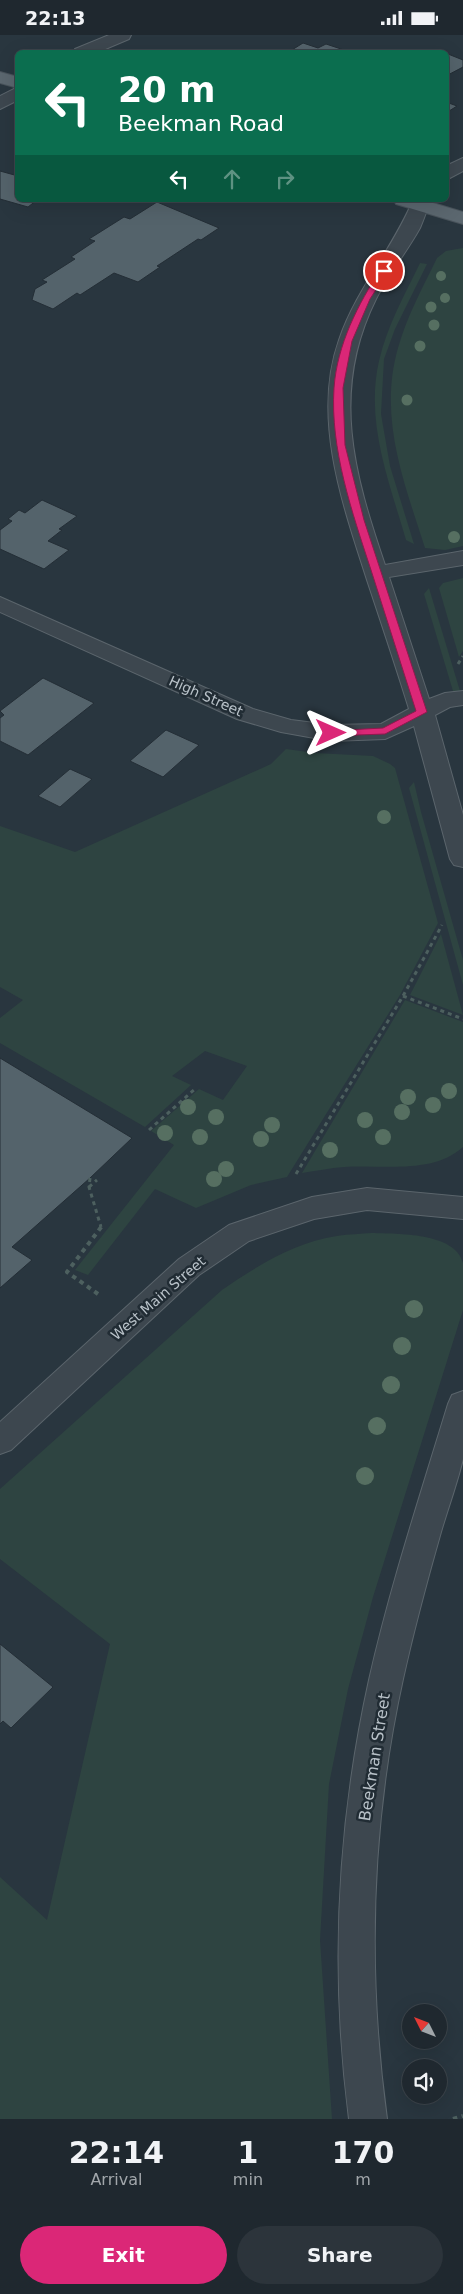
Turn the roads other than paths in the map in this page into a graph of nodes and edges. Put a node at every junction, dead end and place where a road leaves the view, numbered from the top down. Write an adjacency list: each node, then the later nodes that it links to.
1 (123, 35): 2 (street)
2 (89, 50)
3 (0, 77): 4 (main road)
4 (15, 82)
5 (15, 94): 6 (street)
6 (0, 104)
7 (463, 163): 8 (street)
8 (449, 173)
9 (415, 202): 10 (main road); 12 (street)
10 (463, 218)
11 (463, 558): 12 (street)
12 (376, 573): 15 (street)
13 (0, 604): 15 (street, High Street)
14 (463, 698): 15 (street, High Street)
15 (422, 712): 16 (street)
16 (463, 859)
17 (463, 1208): 19 (street, West Main Street)
18 (463, 1404): 20 (street, Beekman Street)
19 (0, 1441)
20 (368, 2119)

